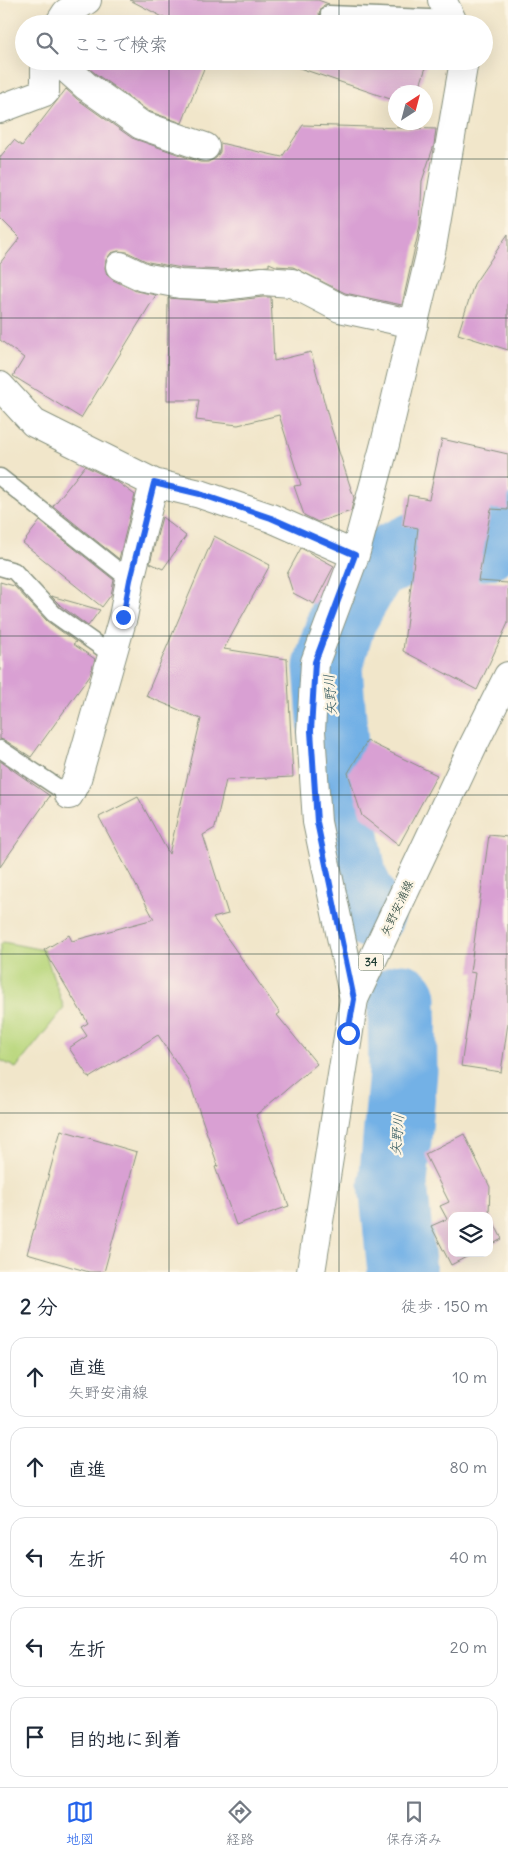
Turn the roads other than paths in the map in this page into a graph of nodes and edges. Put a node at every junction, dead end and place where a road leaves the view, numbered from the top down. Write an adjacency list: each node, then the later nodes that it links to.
1 (87, 0): 4 (street)
2 (329, 14): 3 (lane)
3 (450, 14)
4 (65, 15)
5 (45, 70): 8 (street)
6 (68, 70): 9 (street)
7 (462, 70): 11 (street)
8 (0, 109)
9 (205, 147)
10 (120, 266): 11 (street)
11 (414, 324): 15 (street)
12 (0, 386): 14 (street)
13 (0, 477): 17 (lane)
14 (154, 483): 15 (street); 17 (street)
15 (355, 555): 22 (street)
16 (0, 567): 18 (lane)
17 (130, 580): 18 (street)
18 (112, 655): 21 (street)
19 (508, 676): 22 (street, 矢野安浦線 / 34)
20 (0, 749): 21 (lane)
21 (69, 795)
22 (354, 999): 23 (street, 矢野安浦線 / 34)
23 (311, 1272)

